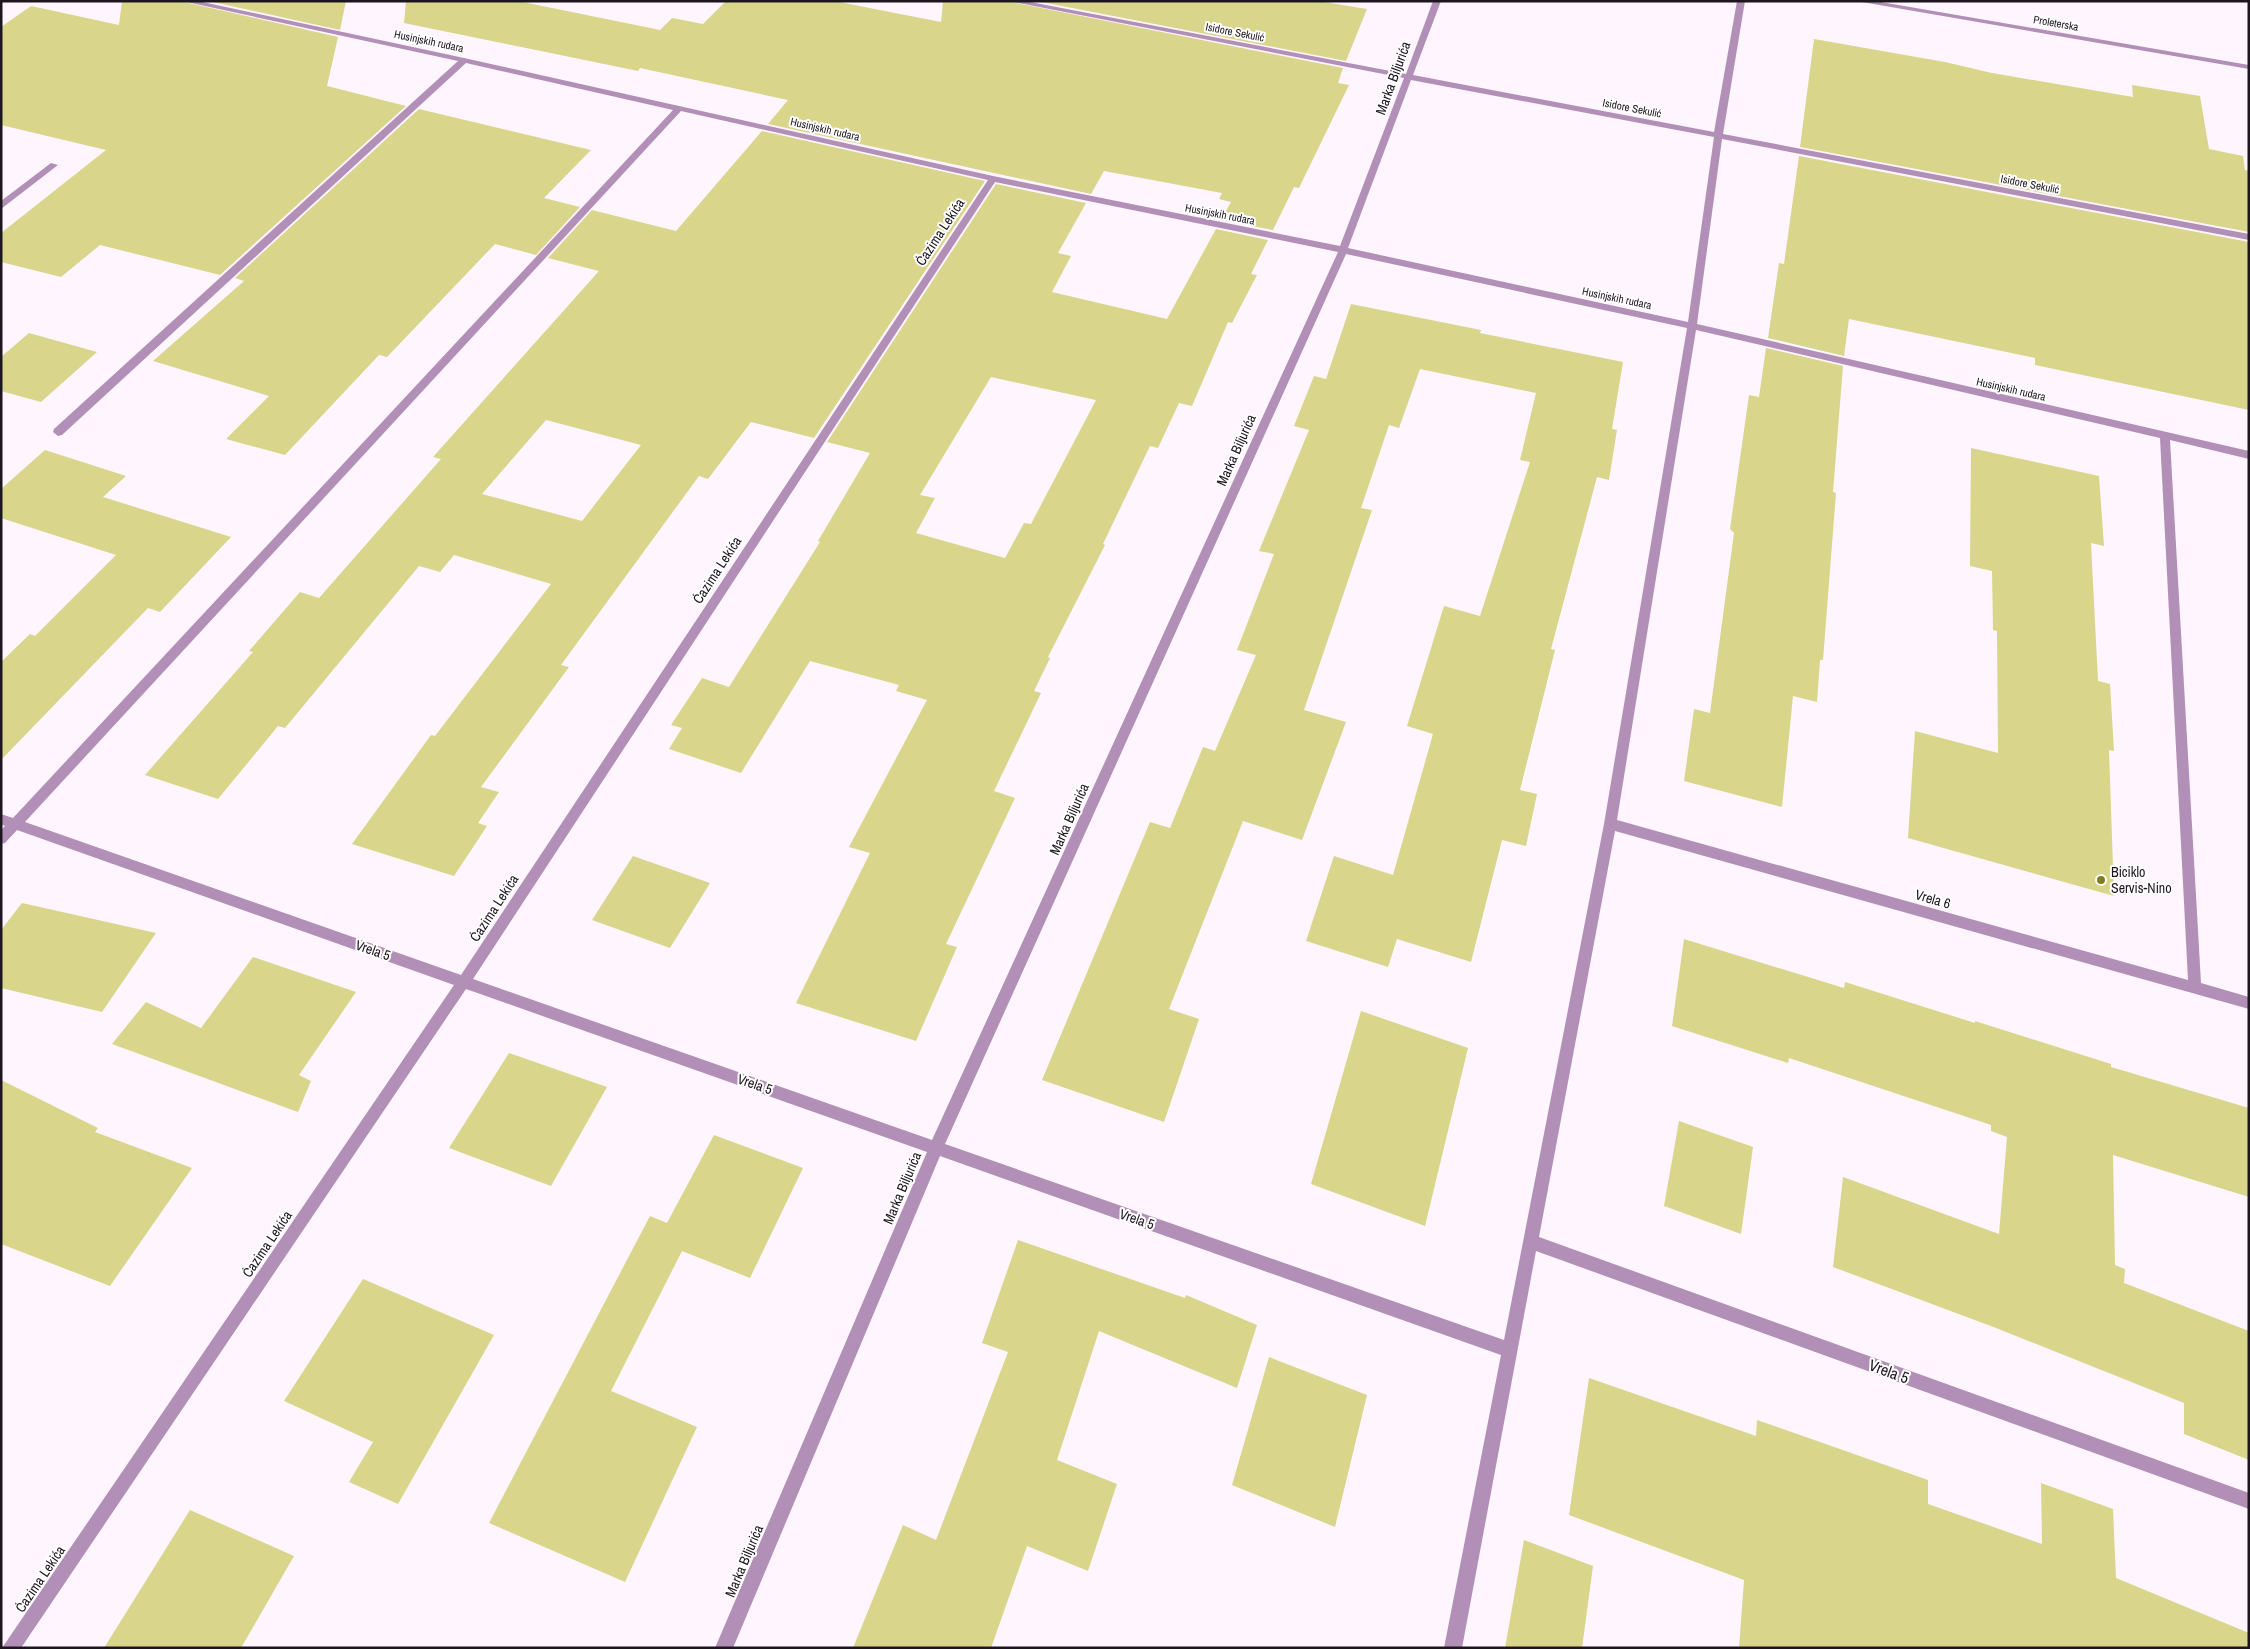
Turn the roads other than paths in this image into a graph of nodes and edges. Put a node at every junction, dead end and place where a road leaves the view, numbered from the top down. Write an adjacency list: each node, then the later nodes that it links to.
1 (186, 1): 6 (street, Husinjskih rudara)
2 (1012, 1): 8 (street, Isidore Sekulić)
3 (1437, 1): 8 (street, Marka Biljurića)
4 (1741, 1): 10 (street)
5 (1860, 1): 7 (street, Proleterska)
6 (464, 60): 9 (street, Husinjskih rudara); 17 (street)
7 (2249, 67)
8 (1410, 76): 10 (street, Isidore Sekulić); 15 (street, Marka Biljurića)
9 (679, 108): 12 (street, Husinjskih rudara); 21 (street)
10 (1718, 136): 14 (street, Isidore Sekulić); 16 (street)
11 (54, 165): 13 (street)
12 (992, 179): 15 (street, Husinjskih rudara); 24 (street, Ćazima Lekića)
13 (1, 206)
14 (2249, 237)
15 (1343, 250): 16 (street, Husinjskih rudara); 27 (street, Marka Biljurića)
16 (1692, 326): 18 (street, Husinjskih rudara); 22 (street)
17 (58, 432)
18 (2165, 436): 19 (street, Husinjskih rudara); 25 (street)
19 (2249, 455)
20 (1, 819): 21 (street, Vrela 5)
21 (16, 824): 23 (street); 24 (street, Vrela 5)
22 (1610, 824): 25 (street, Vrela 6); 28 (street)
23 (1, 839)
24 (464, 982): 27 (street, Vrela 5); 31 (street, Ćazima Lekića)
25 (2195, 988): 26 (street, Vrela 6)
26 (2249, 1003)
27 (936, 1148): 29 (street, Vrela 5); 32 (street, Marka Biljurića)
28 (1529, 1240): 29 (street); 30 (street, Vrela 5)
29 (1509, 1350): 33 (street)
30 (2249, 1501)
31 (11, 1648)
32 (724, 1648)
33 (1453, 1648)

